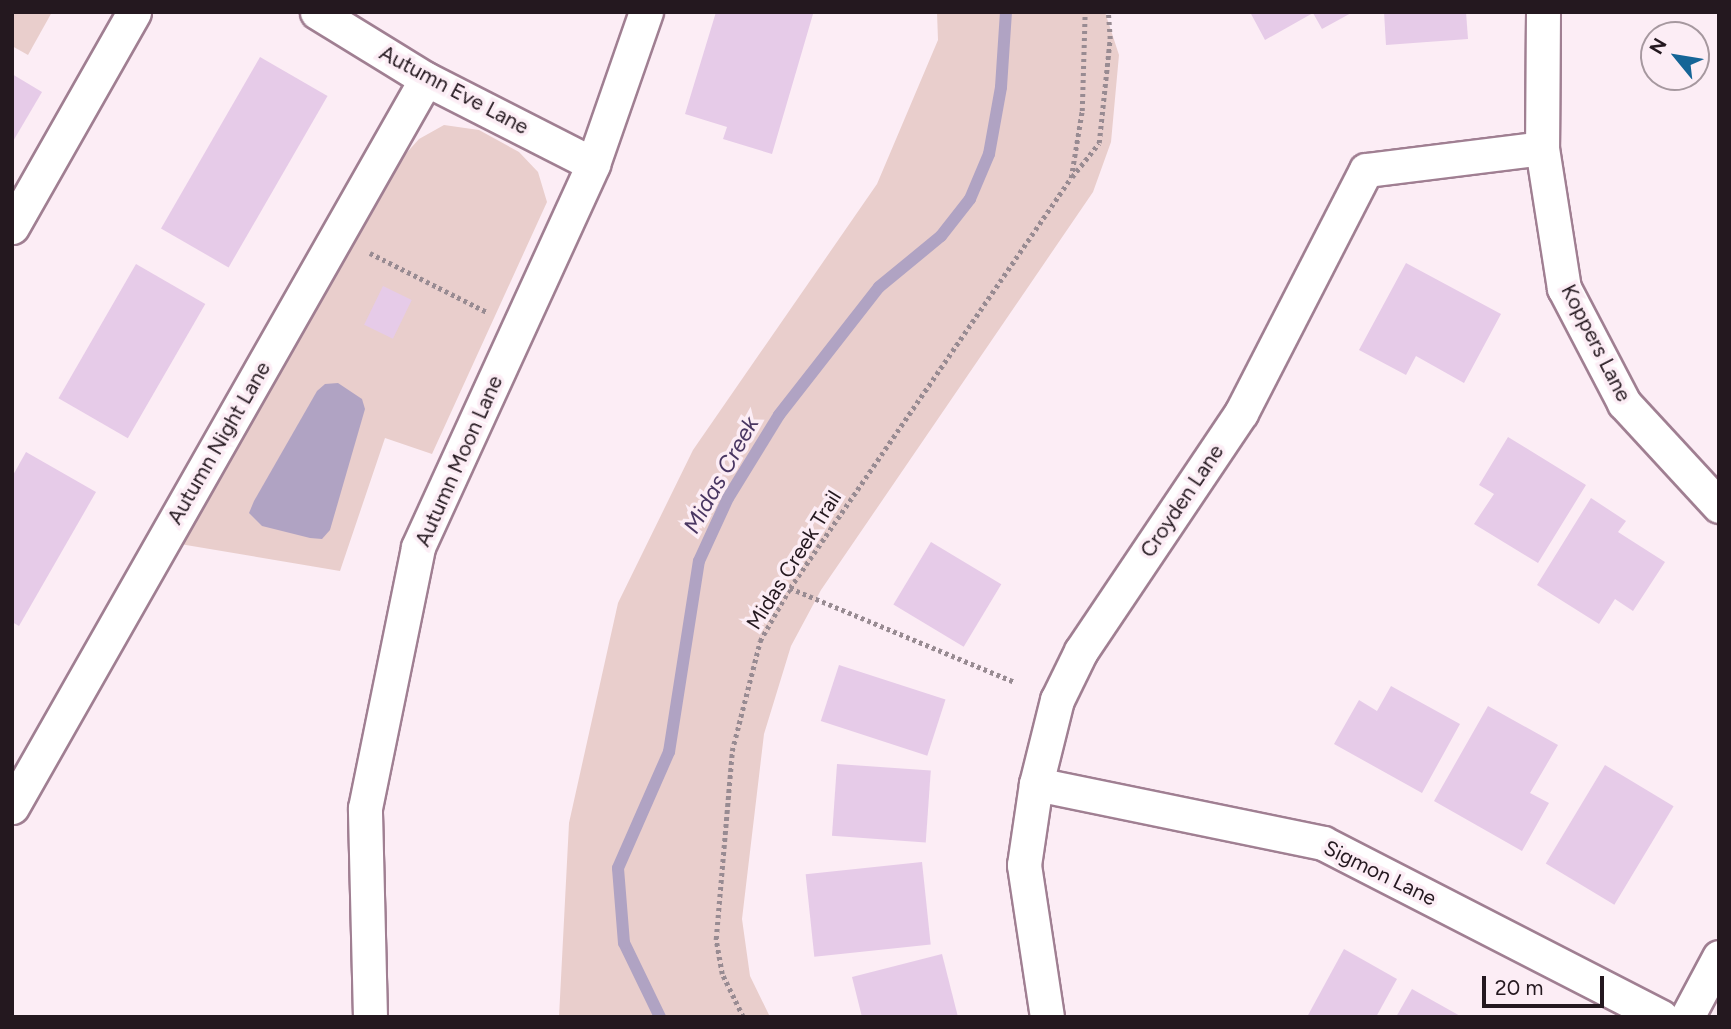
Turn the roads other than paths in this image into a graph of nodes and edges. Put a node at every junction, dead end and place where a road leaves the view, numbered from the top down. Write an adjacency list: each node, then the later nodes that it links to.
1 (134, 12): 8 (street)
2 (317, 12): 5 (street, Autumn Eve Lane)
3 (646, 12): 7 (street, Autumn Moon Lane)
4 (1543, 12): 6 (street, Koppers Lane)
5 (426, 79): 7 (street, Autumn Eve Lane); 11 (street, Autumn Night Lane)
6 (1542, 148): 9 (street, Koppers Lane); 10 (street, Croyden Lane)
7 (593, 164): 13 (street, Autumn Moon Lane)
8 (12, 227)
9 (1719, 506)
10 (1036, 784): 14 (street, Croyden Lane); 15 (street, Sigmon Lane)
11 (12, 807)
12 (1719, 957): 16 (street)
13 (370, 1017)
14 (1047, 1017)
15 (1661, 1017)
16 (1687, 1017)

